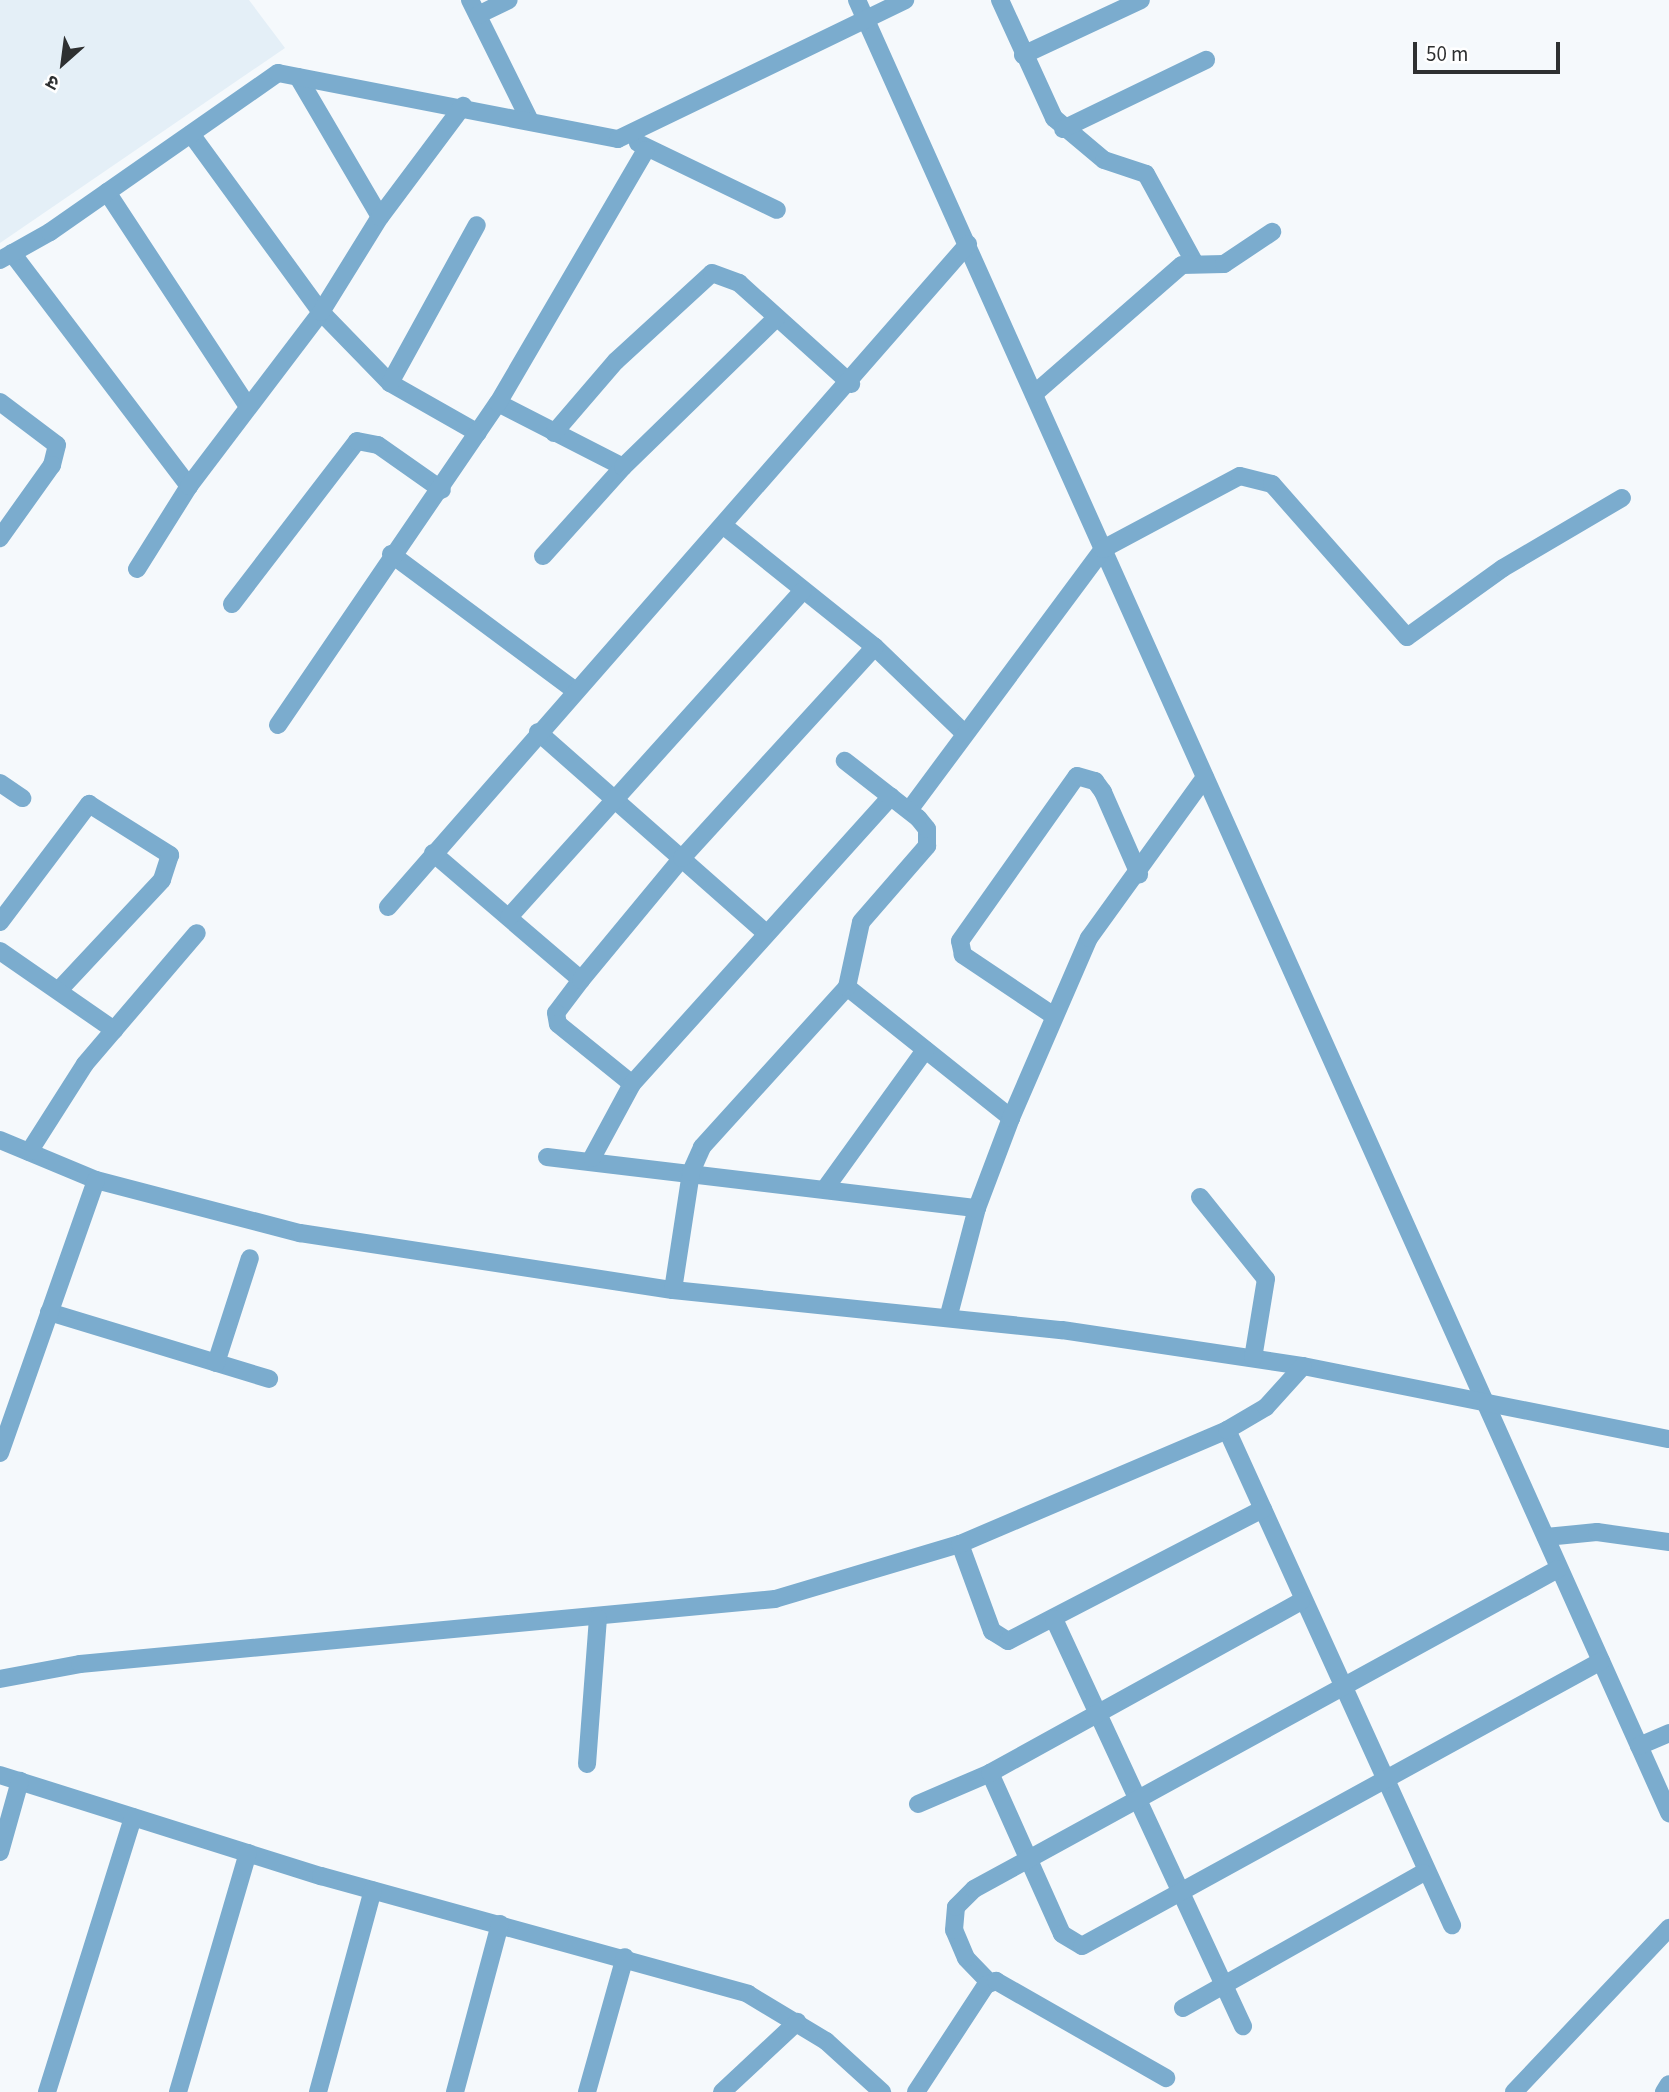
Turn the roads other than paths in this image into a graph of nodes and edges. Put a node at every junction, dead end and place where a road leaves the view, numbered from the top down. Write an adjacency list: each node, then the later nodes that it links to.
1 (509, 0): 6 (street)
2 (857, 0): 7 (street)
3 (905, 0): 7 (street)
4 (1000, 0): 8 (street)
5 (1141, 0): 8 (street)
6 (474, 7): 12 (street)
7 (865, 19): 15 (street); 22 (street)
8 (1024, 55): 13 (street)
9 (1206, 60): 13 (street)
10 (298, 77): 11 (street); 14 (street); 19 (street)
11 (463, 106): 12 (street); 19 (street)
12 (530, 121): 15 (street)
13 (1063, 129): 24 (street)
14 (191, 134): 17 (street); 25 (street)
15 (630, 136): 16 (street)
16 (646, 150): 18 (street); 31 (street)
17 (107, 192): 23 (street); 32 (street)
18 (777, 210)
19 (380, 217): 25 (street)
20 (477, 225): 27 (street)
21 (1272, 232): 24 (street)
22 (968, 244): 28 (street); 29 (street)
23 (6, 256): 36 (street)
24 (1192, 260): 29 (street)
25 (321, 312): 27 (street); 32 (street)
26 (776, 318): 28 (street); 34 (street); 35 (street)
27 (390, 383): 33 (street)
28 (851, 384): 39 (street)
29 (1034, 394): 41 (street)
30 (0, 402): 40 (street)
31 (498, 403): 33 (street); 34 (street)
32 (247, 405): 36 (street)
33 (478, 433): 37 (street)
34 (554, 433): 35 (street)
35 (623, 467): 43 (street)
36 (189, 486): 44 (street)
37 (442, 490): 42 (street); 46 (street)
38 (1622, 498): 41 (street)
39 (724, 526): 45 (street); 48 (street)
40 (0, 538)
41 (1103, 549): 51 (street); 53 (street)
42 (391, 554): 48 (street); 49 (street)
43 (543, 556)
44 (136, 569)
45 (803, 591): 47 (street); 56 (street)
46 (232, 604)
47 (875, 647): 51 (street); 60 (street)
48 (573, 689): 50 (street)
49 (278, 725)
50 (538, 732): 56 (street); 59 (street)
51 (965, 734): 58 (street)
52 (845, 761): 55 (street)
53 (1205, 777): 61 (street); 93 (street)
54 (0, 783): 57 (street)
55 (891, 796): 58 (street); 65 (street)
56 (614, 797): 60 (street); 63 (street)
57 (22, 798)
58 (910, 810): 69 (street)
59 (433, 853): 62 (street); 63 (street)
60 (682, 858): 65 (street); 68 (street)
61 (1139, 874): 71 (street); 71 (street)
62 (388, 907)
63 (509, 917): 68 (street)
64 (0, 922): 70 (street)
65 (765, 932): 74 (street)
66 (197, 933): 72 (street)
67 (0, 951): 70 (street)
68 (581, 980): 74 (street)
69 (847, 987): 73 (street); 80 (street)
70 (59, 990): 72 (street)
71 (1054, 1016): 75 (street)
72 (114, 1030): 77 (street)
73 (925, 1050): 75 (street); 82 (street)
74 (632, 1084): 79 (street)
75 (1011, 1118): 84 (street)
76 (0, 1140): 77 (street)
77 (29, 1152): 81 (street)
78 (547, 1157): 79 (street)
79 (592, 1158): 80 (street)
80 (691, 1172): 82 (street); 86 (street)
81 (96, 1180): 86 (street); 87 (street)
82 (827, 1186): 84 (street)
83 (1200, 1197): 89 (street)
84 (977, 1208): 88 (street)
85 (250, 1258): 90 (street)
86 (673, 1290): 88 (street)
87 (49, 1312): 90 (street); 96 (street)
88 (949, 1315): 89 (street)
89 (1253, 1359): 91 (street)
90 (216, 1363): 92 (street)
91 (1303, 1366): 93 (street); 94 (street)
92 (269, 1379)
93 (1485, 1404): 95 (street); 98 (street)
94 (1227, 1430): 97 (street); 99 (street)
95 (1669, 1439)
96 (0, 1453)
97 (1263, 1509): 102 (street); 104 (street)
98 (1546, 1537): 100 (street); 101 (street)
99 (960, 1544): 103 (street); 104 (street)
100 (1668, 1545)
101 (1558, 1569): 105 (street); 107 (street)
102 (1301, 1601): 107 (street); 108 (street)
103 (598, 1618): 106 (street); 111 (street)
104 (1054, 1619): 108 (street)
105 (1601, 1661): 110 (street); 115 (street)
106 (0, 1679)
107 (1343, 1688): 115 (street); 116 (street)
108 (1099, 1710): 112 (street); 116 (street)
109 (1669, 1733): 110 (street)
110 (1639, 1746): 118 (street)
111 (587, 1764)
112 (990, 1773): 117 (street); 122 (street)
113 (0, 1775): 114 (street)
114 (20, 1782): 119 (street); 120 (street)
115 (1383, 1783): 123 (street); 125 (street)
116 (1139, 1800): 122 (street); 125 (street)
117 (918, 1804)
118 (1669, 1813)
119 (133, 1817): 121 (street); 137 (street)
120 (0, 1852)
121 (248, 1853): 124 (street); 138 (street)
122 (1026, 1860): 125 (street); 130 (street)
123 (1423, 1873): 127 (street); 131 (street)
124 (373, 1890): 126 (street); 139 (street)
125 (1183, 1896): 131 (street)
126 (500, 1924): 129 (street); 140 (street)
127 (1452, 1925)
128 (1669, 1928): 145 (street)
129 (625, 1956): 133 (street); 141 (street)
130 (989, 1982): 135 (street); 144 (street)
131 (1223, 1985): 132 (street); 134 (street)
132 (1183, 2008)
133 (797, 2022): 142 (street); 143 (street)
134 (1243, 2026)
135 (1166, 2078)
136 (1669, 2084): 146 (street)
137 (47, 2092)
138 (178, 2092)
139 (318, 2092)
140 (455, 2092)
141 (587, 2092)
142 (722, 2092)
143 (882, 2092)
144 (916, 2092)
145 (1514, 2092)
146 (1664, 2092)

